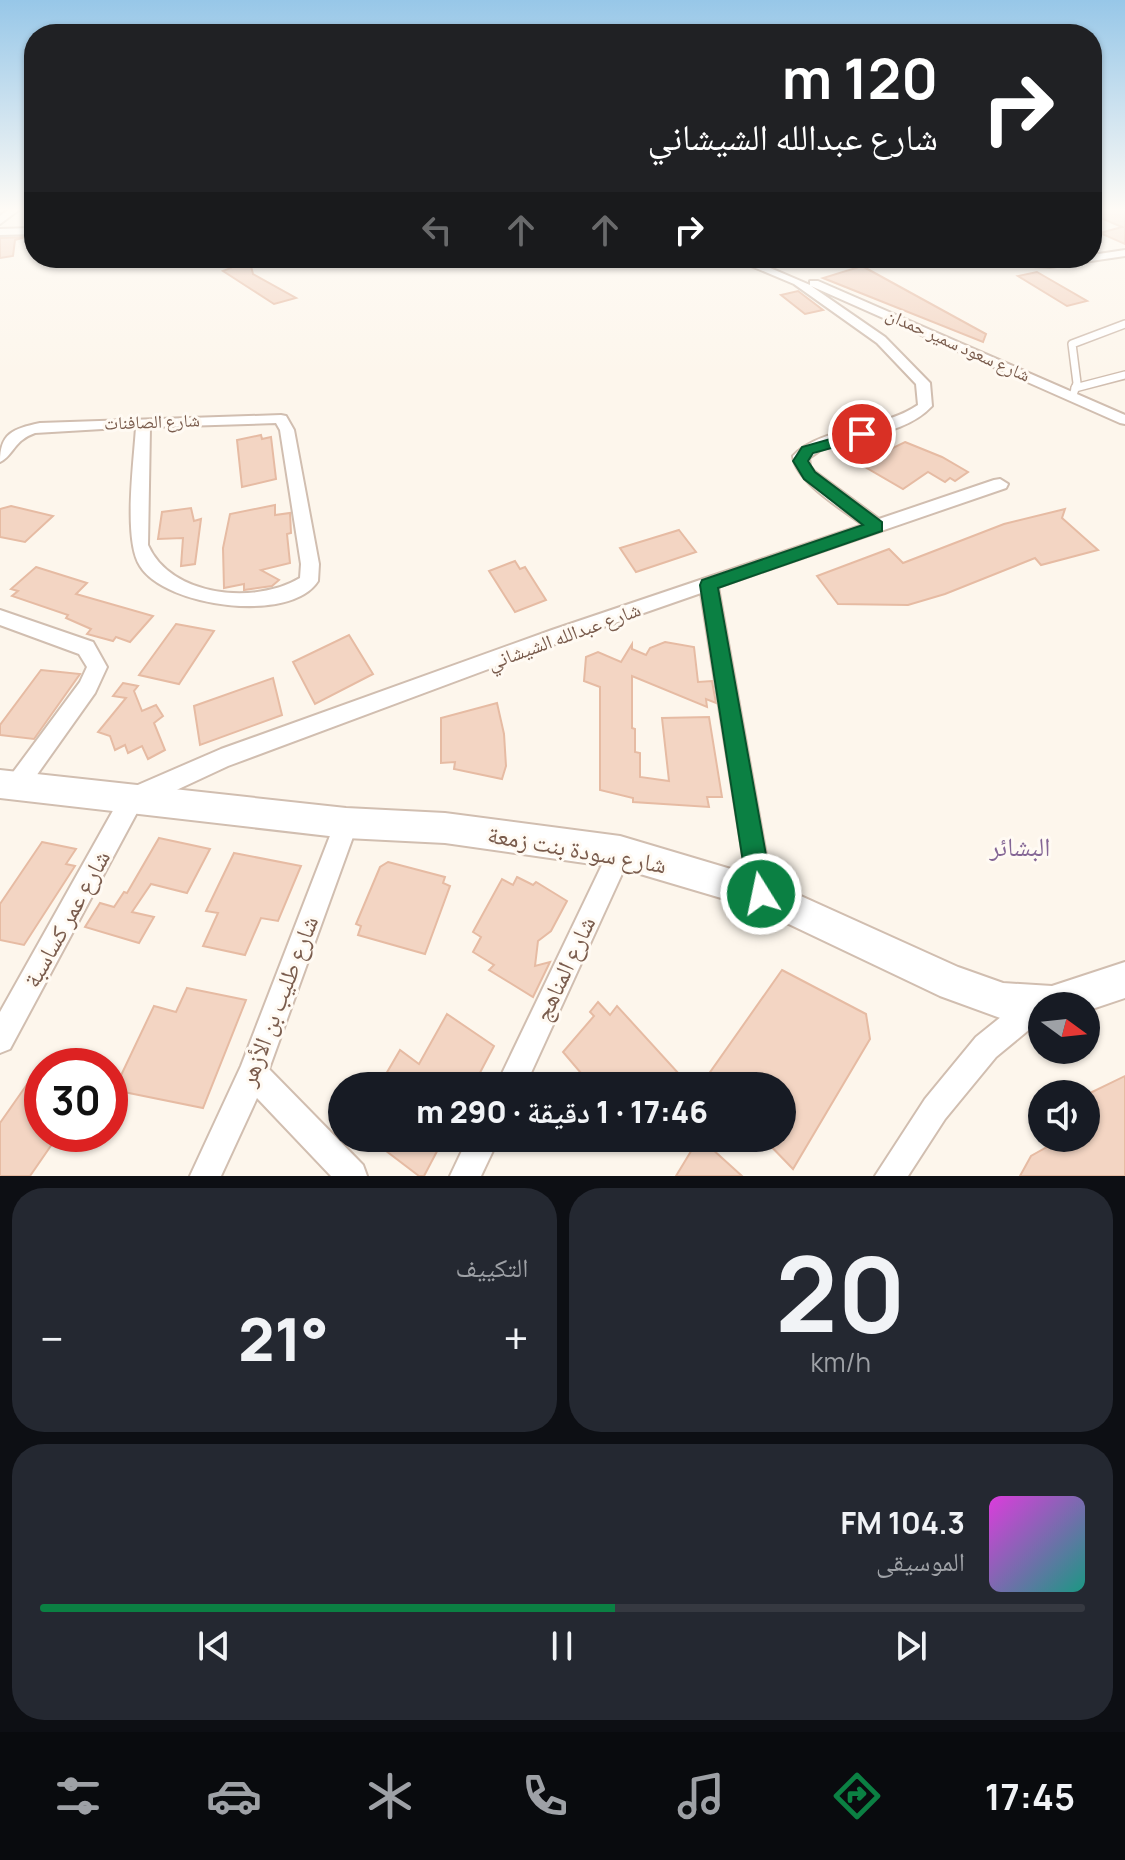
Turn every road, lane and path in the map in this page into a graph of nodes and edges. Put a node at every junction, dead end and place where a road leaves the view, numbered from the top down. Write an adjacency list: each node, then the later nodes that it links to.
1 (764, 268): 2 (street, شارع سعود سمير حمدان)
2 (788, 277): 5 (street, شارع سعود سمير حمدان); 10 (street, شارع سعود سمير حمدان)
3 (1125, 324): 5 (lane)
4 (1125, 375): 5 (lane)
5 (1074, 392): 6 (street, شارع سعود سمير حمدان)
6 (1125, 420)
7 (143, 423): 7 (street, شارع الصافنات); 8 (street, شارع الصافنات)
8 (0, 457)
9 (1000, 484): 10 (street, شارع عبدالله الشيشاني)
10 (876, 526): 11 (street, شارع عبدالله الشيشاني)
11 (709, 585): 14 (street, شارع عبدالله الشيشاني); 17 (street)
12 (0, 617): 13 (street)
13 (8, 785): 14 (street, شارع سودة بنت زمعة)
14 (132, 799): 15 (street, شارع سودة بنت زمعة); 22 (street, شارع عمر كساسبة)
15 (346, 823): 16 (street, شارع سودة بنت زمعة); 24 (street, شارع طليب بن الأزهر)
16 (620, 852): 17 (street, شارع سودة بنت زمعة); 23 (street, شارع المناهج)
17 (761, 894): 20 (street, شارع سودة بنت زمعة)
18 (1125, 980): 19 (street, شارع سودة بنت زمعة)
19 (1088, 992)
20 (1028, 1005)
21 (1028, 1013): 29 (street)
22 (0, 1039)
23 (517, 1072)
24 (253, 1073): 26 (street, شارع طليب بن الأزهر); 27 (street)
25 (477, 1152): 28 (street)
26 (205, 1176)
27 (352, 1176)
28 (465, 1176)
29 (890, 1176)

